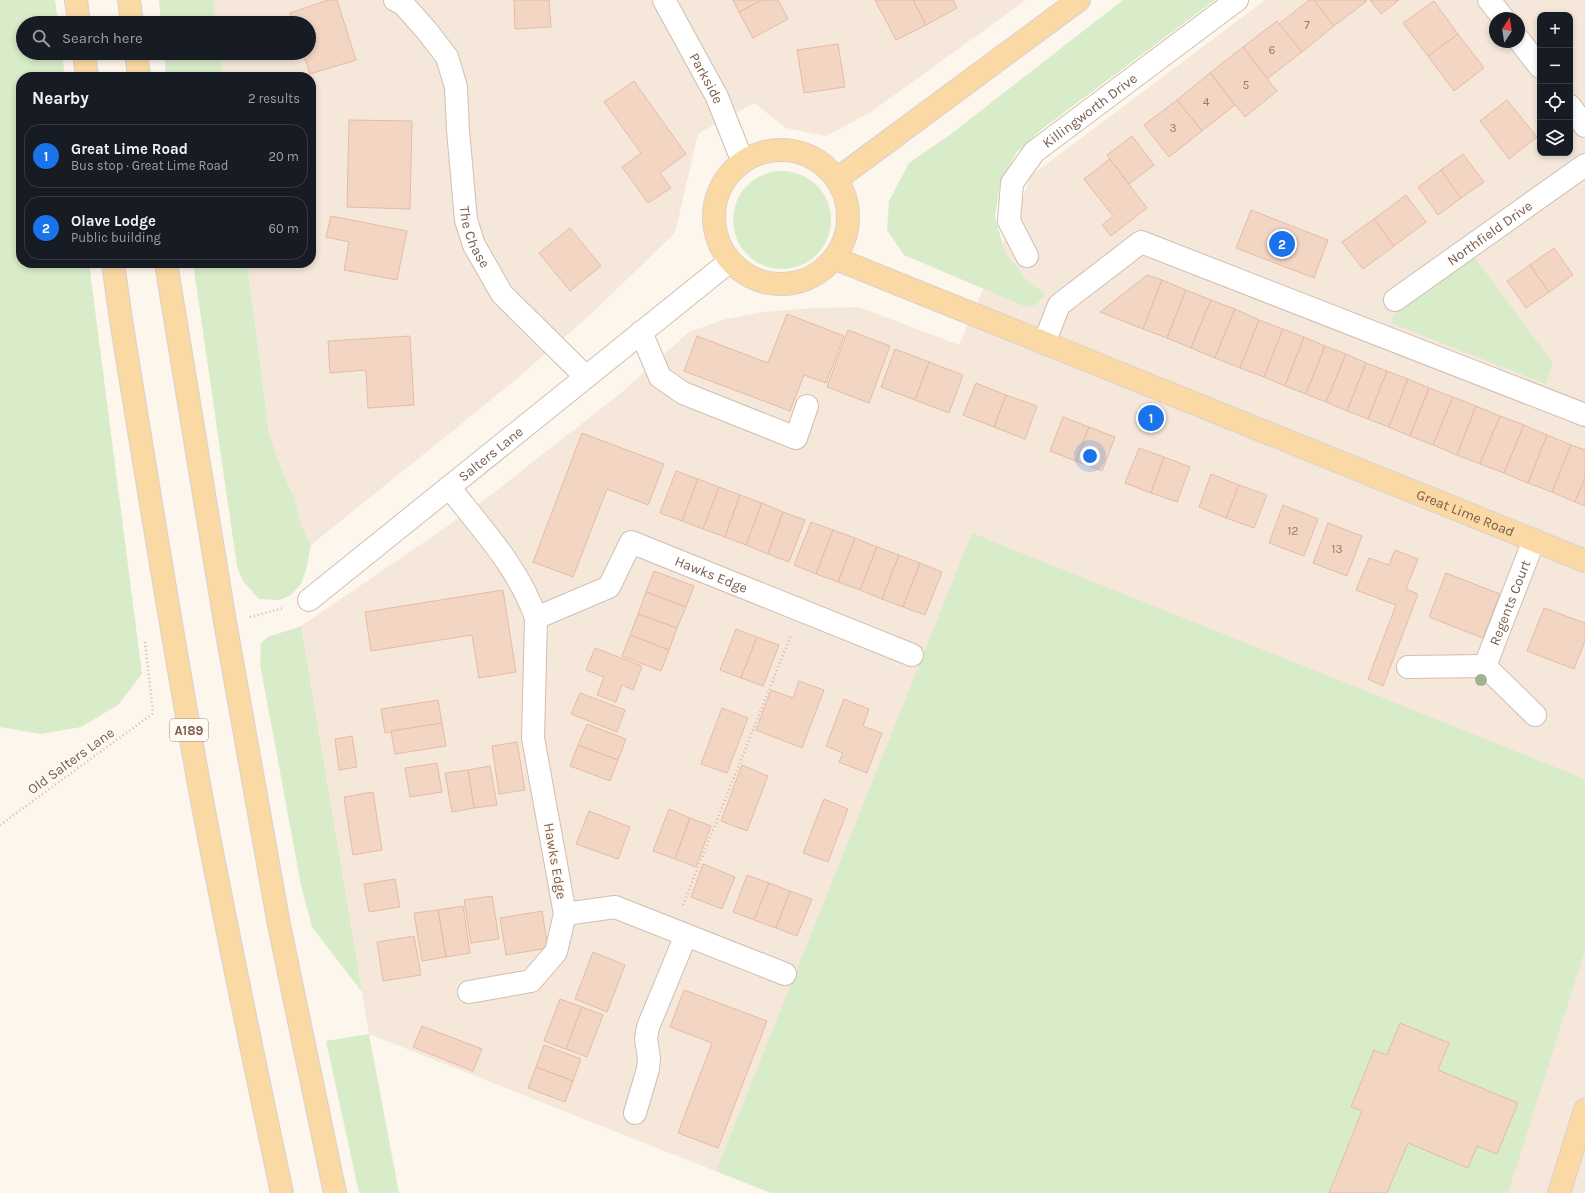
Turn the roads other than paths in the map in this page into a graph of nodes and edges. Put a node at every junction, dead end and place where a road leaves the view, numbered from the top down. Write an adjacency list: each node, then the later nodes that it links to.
1 (76, 0): 9 (main road)
2 (129, 0): 10 (main road)
3 (395, 0): 30 (street, The Chase)
4 (664, 0): 19 (street, Parkside)
5 (1079, 0): 21 (main road)
6 (1237, 0): 22 (street, Killingworth Drive)
7 (1489, 0): 8 (street)
8 (1498, 12)
9 (78, 16)
10 (131, 16)
11 (1525, 48): 14 (street)
12 (85, 60): 15 (main road)
13 (137, 60): 16 (main road)
14 (1537, 63)
15 (86, 72)
16 (138, 72)
17 (1573, 110): 18 (street)
18 (1585, 126)
19 (742, 160): 21 (main road); 24 (main road)
20 (1585, 166): 27 (street, Northfield Drive)
21 (837, 179): 23 (main road)
22 (1027, 256)
23 (834, 258): 24 (main road); 29 (main road, Great Lime Road)
24 (729, 262): 28 (street, Salters Lane)
25 (114, 268): 48 (main road, A189)
26 (167, 268): 49 (main road)
27 (1395, 300)
28 (642, 332): 30 (street, Salters Lane); 31 (street)
29 (1044, 343): 32 (street); 34 (main road, Great Lime Road)
30 (586, 377): 33 (street, Salters Lane)
31 (807, 406)
32 (1585, 415)
33 (449, 488): 36 (street, Salters Lane); 37 (street, Hawks Edge)
34 (1534, 540): 35 (main road, Great Lime Road); 39 (street, Regents Court)
35 (1585, 561)
36 (309, 600)
37 (536, 618): 38 (street, Hawks Edge); 42 (street, Hawks Edge)
38 (912, 655)
39 (1485, 666): 40 (street); 41 (street)
40 (1408, 667)
41 (1535, 715)
42 (564, 914): 43 (street, Hawks Edge); 45 (street, Hawks Edge)
43 (680, 932): 44 (street, Hawks Edge); 47 (street)
44 (785, 974)
45 (469, 992)
46 (1585, 1110): 50 (main road)
47 (635, 1113)
48 (282, 1193)
49 (335, 1193)
50 (1559, 1193)

